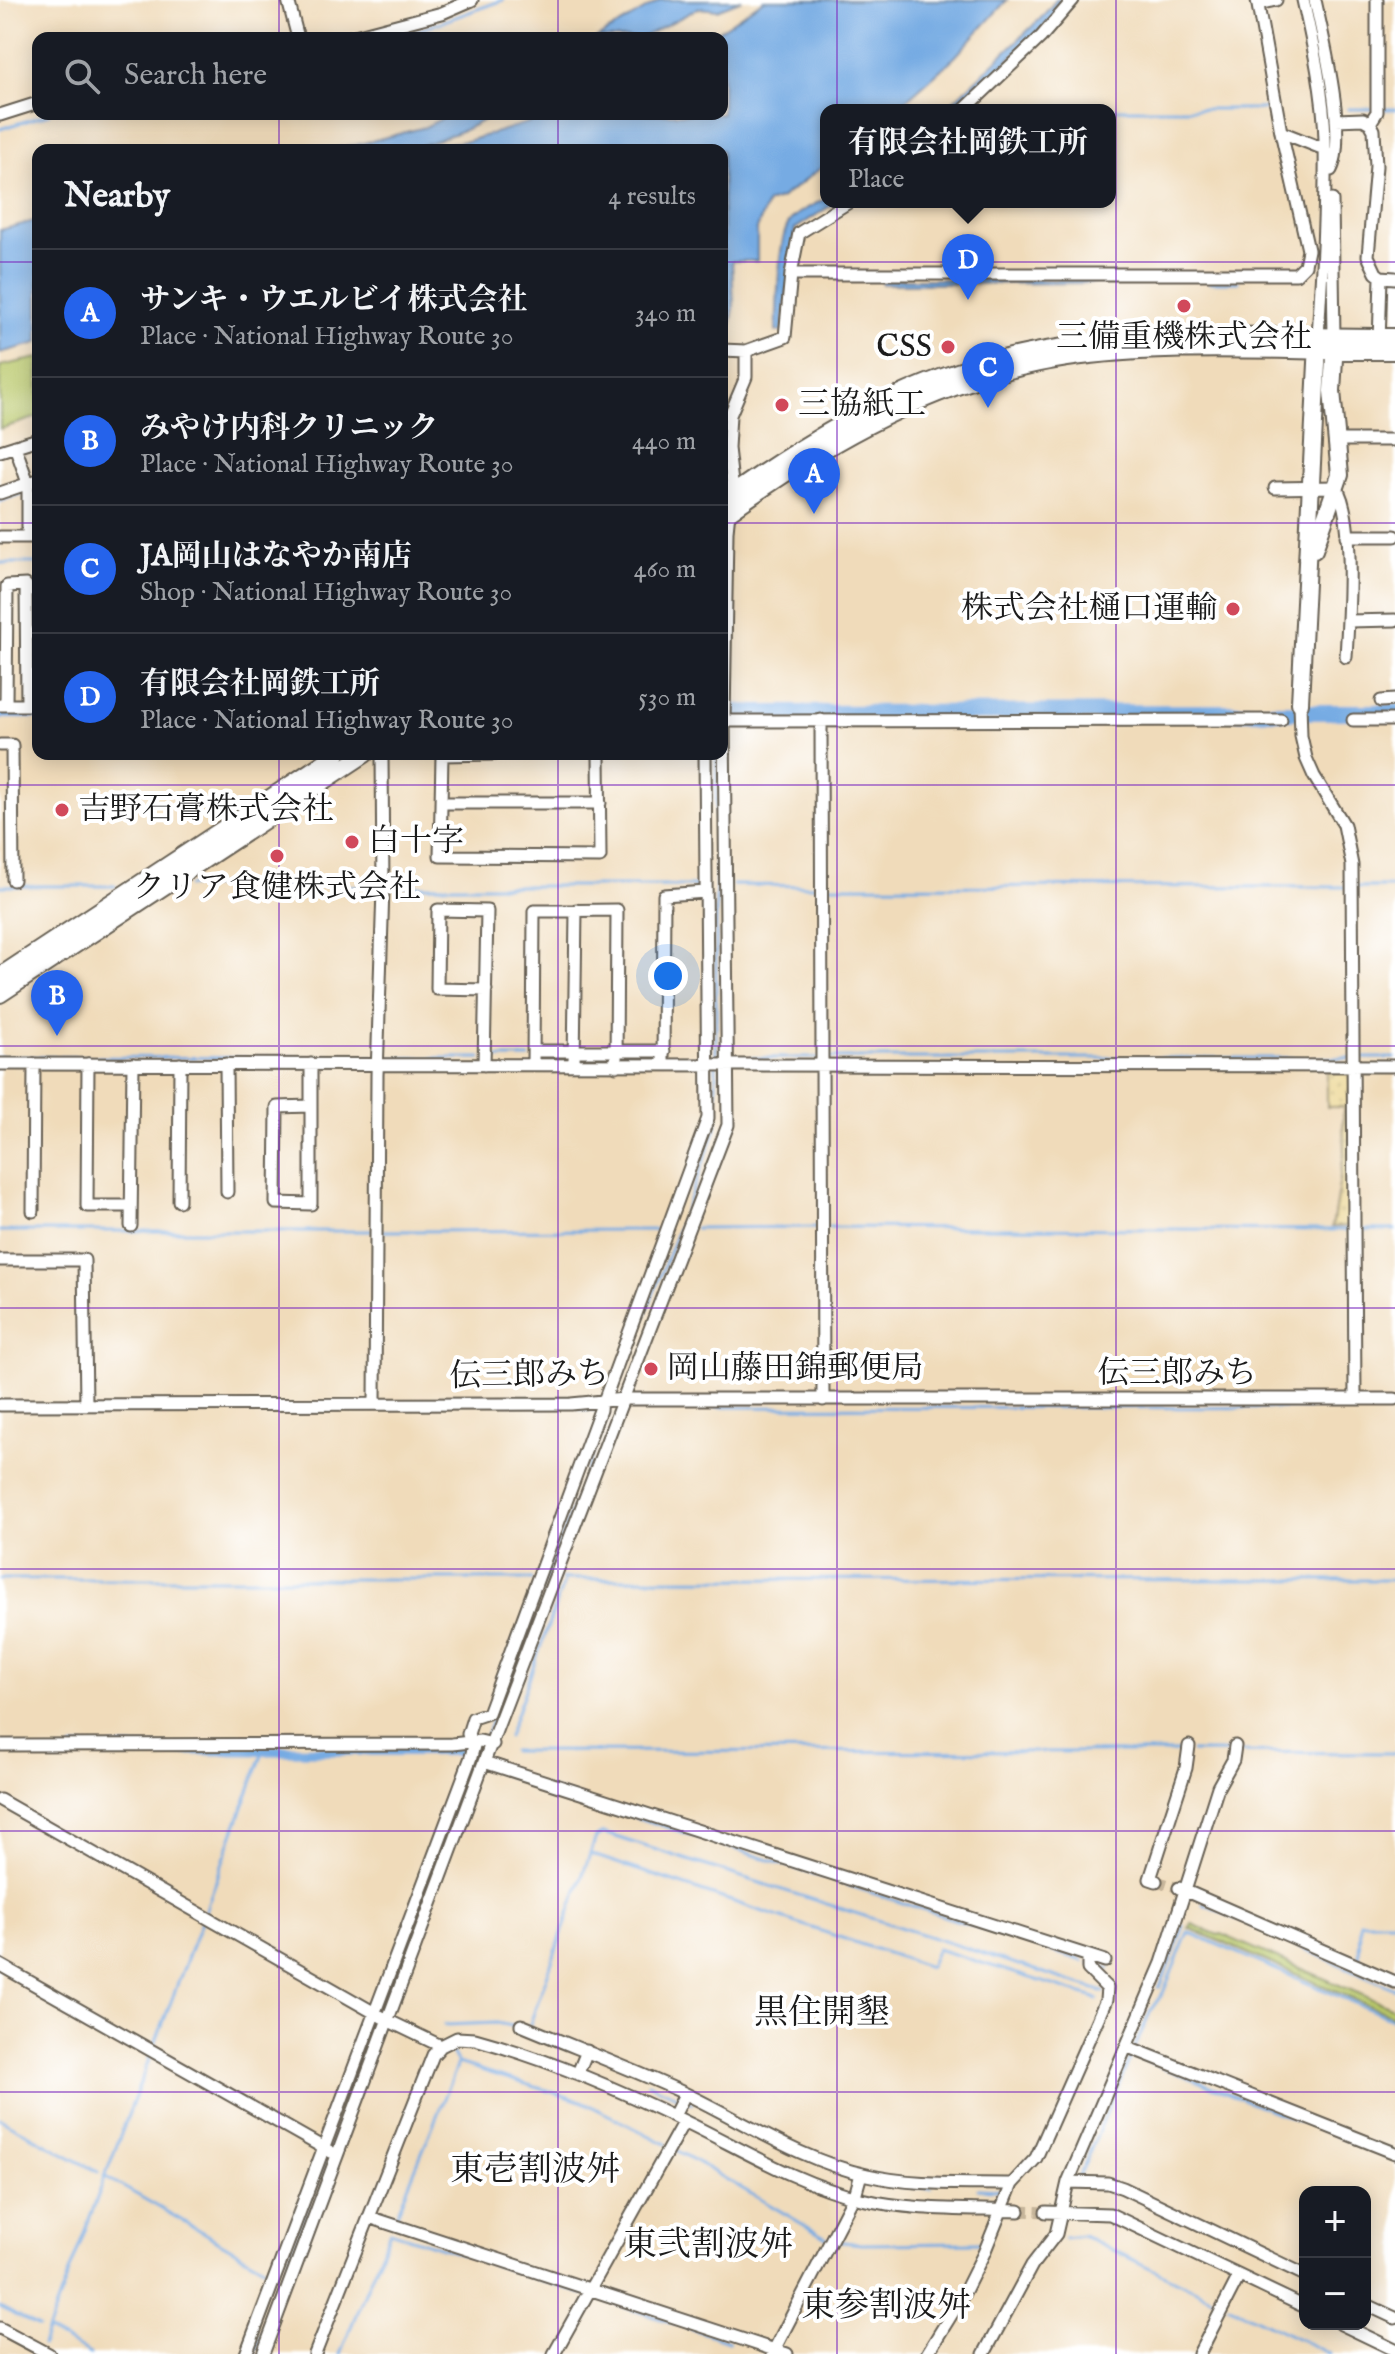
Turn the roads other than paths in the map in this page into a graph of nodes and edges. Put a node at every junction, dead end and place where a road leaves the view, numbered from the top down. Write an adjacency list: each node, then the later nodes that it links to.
1 (288, 0): 8 (street)
2 (472, 0): 9 (street)
3 (1073, 0): 10 (street)
4 (1276, 0): 6 (street)
5 (1377, 0): 12 (street)
6 (1258, 2): 15 (street)
7 (1307, 2): 14 (street); 16 (street)
8 (296, 32)
9 (370, 32)
10 (970, 104)
11 (32, 105): 13 (street)
12 (1375, 114): 14 (street); 19 (street)
13 (0, 115)
14 (1336, 120): 17 (street)
15 (1281, 132): 16 (street); 21 (street)
16 (1324, 145): 17 (street); 22 (street)
17 (1331, 170): 22 (street)
18 (839, 208): 21 (street)
19 (1381, 277): 20 (street); 23 (street)
20 (1395, 278)
21 (791, 279): 25 (street)
22 (1326, 344): 23 (highway); 26 (highway); 35 (highway); 37 (highway)
23 (1387, 344)
24 (728, 352): 25 (street)
25 (746, 360): 30 (street)
26 (1337, 440): 27 (street); 33 (highway)
27 (1395, 440)
28 (32, 441): 29 (street)
29 (15, 446): 31 (street); 32 (street)
30 (728, 448)
31 (0, 451)
32 (31, 487): 36 (street); 38 (street)
33 (1336, 487): 35 (street); 40 (street); 43 (highway)
34 (1275, 488): 35 (street)
35 (1312, 488): 43 (highway)
36 (0, 493)
37 (728, 504)
38 (32, 512)
39 (32, 536): 42 (street)
40 (1347, 536): 41 (street); 45 (street)
41 (1395, 536)
42 (0, 537)
43 (1307, 583): 50 (highway)
44 (1395, 620): 45 (street)
45 (1348, 621): 46 (street)
46 (1346, 657)
47 (32, 688): 51 (street)
48 (1395, 700): 49 (street)
49 (1381, 701)
50 (1300, 703): 82 (street)
51 (3, 705): 52 (street)
52 (32, 705)
53 (821, 720): 54 (street); 57 (street); 81 (street)
54 (1281, 720)
55 (1353, 720): 56 (street)
56 (1395, 720)
57 (728, 721)
58 (0, 745): 66 (street)
59 (328, 760): 72 (highway)
60 (356, 760): 74 (highway)
61 (382, 760): 79 (street)
62 (442, 760): 67 (street)
63 (599, 760): 68 (street)
64 (705, 760): 70 (street)
65 (722, 760): 83 (street)
66 (6, 791): 69 (street)
67 (441, 803): 68 (street); 68 (street)
68 (600, 803)
69 (13, 880)
70 (706, 892): 78 (street); 83 (street)
71 (576, 910): 75 (street); 76 (street); 77 (street)
72 (0, 976)
73 (486, 990): 73 (street); 80 (street)
74 (0, 994)
75 (534, 1058): 76 (street); 80 (street)
76 (575, 1058): 77 (street)
77 (616, 1058): 78 (street)
78 (663, 1058): 83 (street)
79 (379, 1060): 80 (street); 90 (street); 104 (street)
80 (484, 1060)
81 (822, 1061): 82 (street); 83 (street); 102 (street)
82 (1355, 1061): 91 (street); 100 (street)
83 (713, 1063): 99 (street); 106 (street)
84 (0, 1064): 85 (street)
85 (34, 1064): 86 (street); 96 (street)
86 (88, 1064): 87 (street); 95 (street)
87 (133, 1064): 88 (street); 95 (street)
88 (180, 1064): 89 (street); 94 (street)
89 (226, 1064): 90 (street); 93 (street)
90 (311, 1064): 92 (street)
91 (1395, 1066)
92 (311, 1106): 92 (street)
93 (227, 1192)
94 (179, 1201)
95 (131, 1206): 97 (street)
96 (33, 1211)
97 (131, 1226)
98 (0, 1260): 103 (street)
99 (624, 1399): 102 (street, 伝三郎みち); 106 (street, 伝三郎みち); 107 (street)
100 (1355, 1399): 101 (street, 伝三郎みち); 102 (street, 伝三郎みち)
101 (1395, 1399)
102 (823, 1400)
103 (86, 1404): 104 (street, 伝三郎みち); 105 (street, 伝三郎みち)
104 (375, 1404): 106 (street, 伝三郎みち)
105 (0, 1405)
106 (601, 1406): 107 (street)
107 (550, 1570): 109 (street); 109 (street)
108 (0, 1745): 109 (street)
109 (479, 1745): 112 (street); 120 (street)
110 (1189, 1746): 114 (street)
111 (1235, 1746): 115 (street)
112 (484, 1762): 116 (street); 120 (street)
113 (0, 1800): 120 (street)
114 (1156, 1881)
115 (1182, 1890): 119 (street); 123 (street)
116 (1088, 1961): 117 (street); 132 (street)
117 (1105, 1961)
118 (0, 1965): 128 (street)
119 (1395, 1982)
120 (381, 2016): 122 (street); 128 (street)
121 (527, 2027): 124 (street)
122 (441, 2046): 125 (street); 138 (street)
123 (1132, 2049): 129 (street); 131 (street)
124 (586, 2054): 125 (street); 126 (street)
125 (578, 2073): 127 (street)
126 (683, 2097): 127 (street); 130 (street)
127 (679, 2119): 133 (street); 141 (street)
128 (328, 2149): 150 (street); 151 (street)
129 (1395, 2153)
130 (860, 2177): 132 (street); 133 (street)
131 (1074, 2182): 137 (street); 139 (street)
132 (1012, 2184): 134 (street)
133 (854, 2197): 134 (street); 148 (street)
134 (1004, 2210): 135 (street); 155 (street)
135 (1019, 2211)
136 (1046, 2212): 137 (street)
137 (1062, 2212): 140 (street); 156 (street)
138 (369, 2217): 141 (street); 152 (street)
139 (1299, 2272)
140 (1239, 2276): 142 (street); 157 (street)
141 (588, 2294): 148 (street); 153 (street)
142 (1299, 2304)
143 (1371, 2307): 144 (street)
144 (1395, 2318)
145 (0, 2328): 149 (street)
146 (1353, 2330): 147 (street)
147 (1395, 2350)
148 (772, 2351): 154 (street)
149 (46, 2353)
150 (246, 2354)
151 (263, 2354)
152 (315, 2354)
153 (554, 2354)
154 (787, 2354)
155 (927, 2354)
156 (984, 2354)
157 (1199, 2354)

